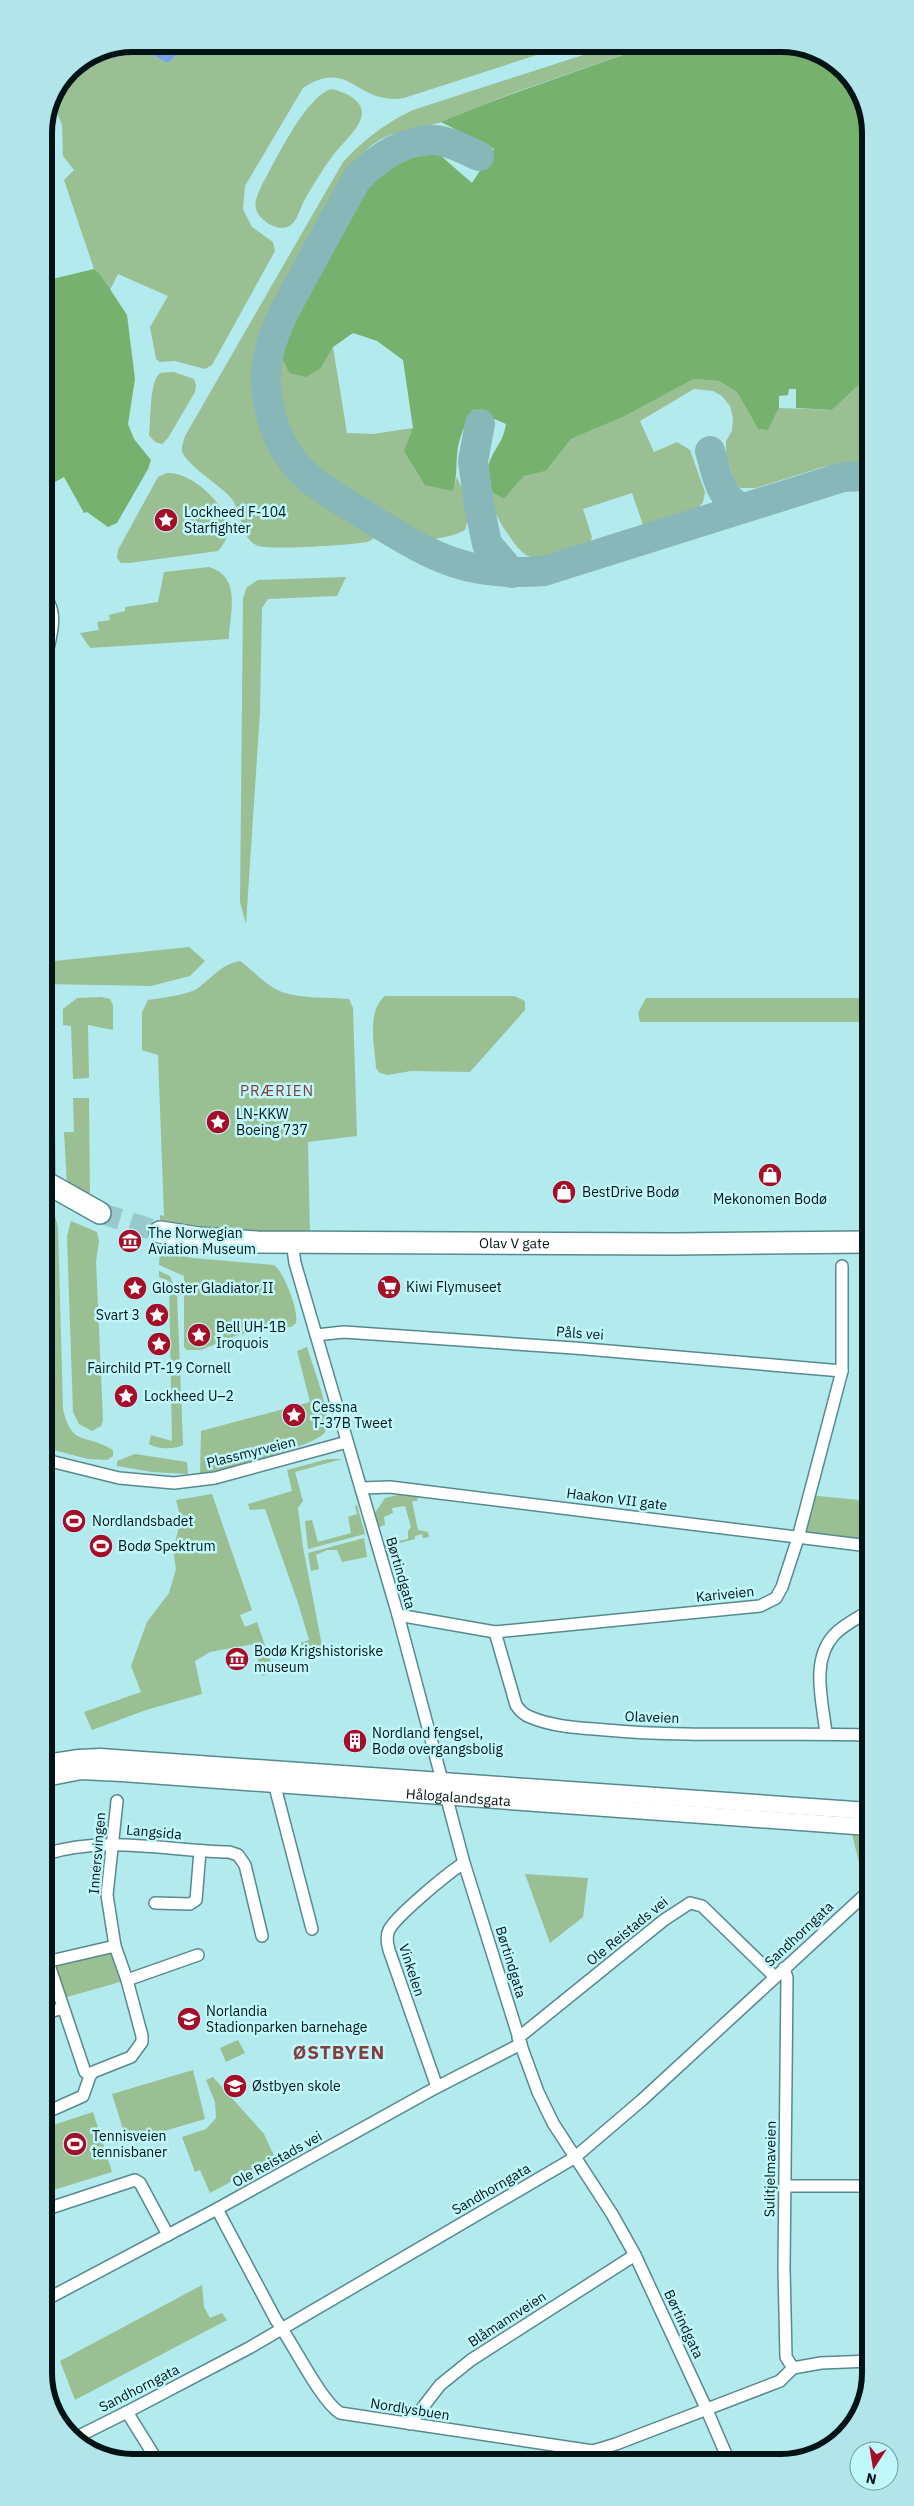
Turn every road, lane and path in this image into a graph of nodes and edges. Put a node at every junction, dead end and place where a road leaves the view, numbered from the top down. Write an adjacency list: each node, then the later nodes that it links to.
1 (53, 1186): 2 (highway)
2 (100, 1213)
3 (160, 1232): 4 (highway, Olav V gate)
4 (292, 1242): 5 (highway, Olav V gate); 7 (street)
5 (862, 1242)
6 (842, 1266): 8 (street, Kariveien)
7 (316, 1335): 8 (street, Påls vei); 9 (street)
8 (842, 1371): 12 (street, Kariveien)
9 (347, 1442): 10 (street, Plassmyrveien); 11 (street, Børtindgata)
10 (52, 1462)
11 (361, 1488): 12 (street, Haakon VII gate); 14 (street, Børtindgata)
12 (798, 1538): 13 (street, Haakon VII gate); 16 (street, Kariveien)
13 (862, 1545)
14 (398, 1615): 16 (street, Kariveien); 22 (street, Børtindgata)
15 (862, 1616): 17 (street)
16 (495, 1632): 17 (street, Olaveien)
17 (826, 1734): 18 (street, Olaveien)
18 (862, 1735)
19 (52, 1763): 21 (street, Hålogalandsgata)
20 (52, 1777): 21 (street, Hålogalandsgata)
21 (273, 1777): 22 (street, Hålogalandsgata); 32 (street)
22 (444, 1789): 24 (street, Hålogalandsgata); 25 (street, Hålogalandsgata); 29 (street, Børtindgata)
23 (117, 1801): 26 (street, Innersvingen)
24 (862, 1811)
25 (862, 1826)
26 (114, 1844): 27 (street, Langsida); 28 (street, Langsida); 34 (street, Innersvingen)
27 (200, 1851): 31 (street, Langsida); 33 (street, Langsida)
28 (52, 1853)
29 (464, 1863): 43 (street, Børtindgata); 45 (street, Vinkelen)
30 (862, 1897): 37 (street, Sandhorngata)
31 (155, 1903)
32 (312, 1929)
33 (262, 1936)
34 (115, 1946): 36 (street); 40 (street, Innersvingen)
35 (198, 1955): 40 (street)
36 (52, 1961)
37 (784, 1968): 38 (street, Sandhorngata); 48 (street, Sulitjelmaveien)
38 (775, 1976): 43 (street, Ole Reistads vei); 47 (street, Sandhorngata)
39 (52, 1977): 41 (street)
40 (127, 1980): 46 (street, Innersvingen)
41 (63, 2008): 42 (street); 44 (street)
42 (52, 2011)
43 (520, 2041): 45 (street, Ole Reistads vei); 47 (street, Børtindgata)
44 (85, 2072)
45 (437, 2087): 51 (street, Ole Reistads vei)
46 (52, 2109)
47 (574, 2158): 53 (street, Børtindgata); 55 (street, Sandhorngata)
48 (785, 2186): 49 (street); 57 (street, Sulitjelmaveien)
49 (862, 2186)
50 (52, 2207): 52 (street)
51 (217, 2209): 52 (street, Ole Reistads vei); 55 (street, Nordlysbuen)
52 (168, 2235): 54 (street, Ole Reistads vei)
53 (635, 2255): 58 (street, Børtindgata); 60 (street, Blåmannveien)
54 (52, 2296)
55 (282, 2328): 59 (street, Sandhorngata); 60 (street, Nordlysbuen)
56 (862, 2361): 57 (street)
57 (792, 2368): 58 (street, Nordlysbuen)
58 (706, 2408): 60 (street, Nordlysbuen); 63 (street, Børtindgata)
59 (127, 2412): 61 (street, Sandhorngata); 62 (street)
60 (410, 2424)
61 (82, 2435)
62 (152, 2453)
63 (725, 2454)

